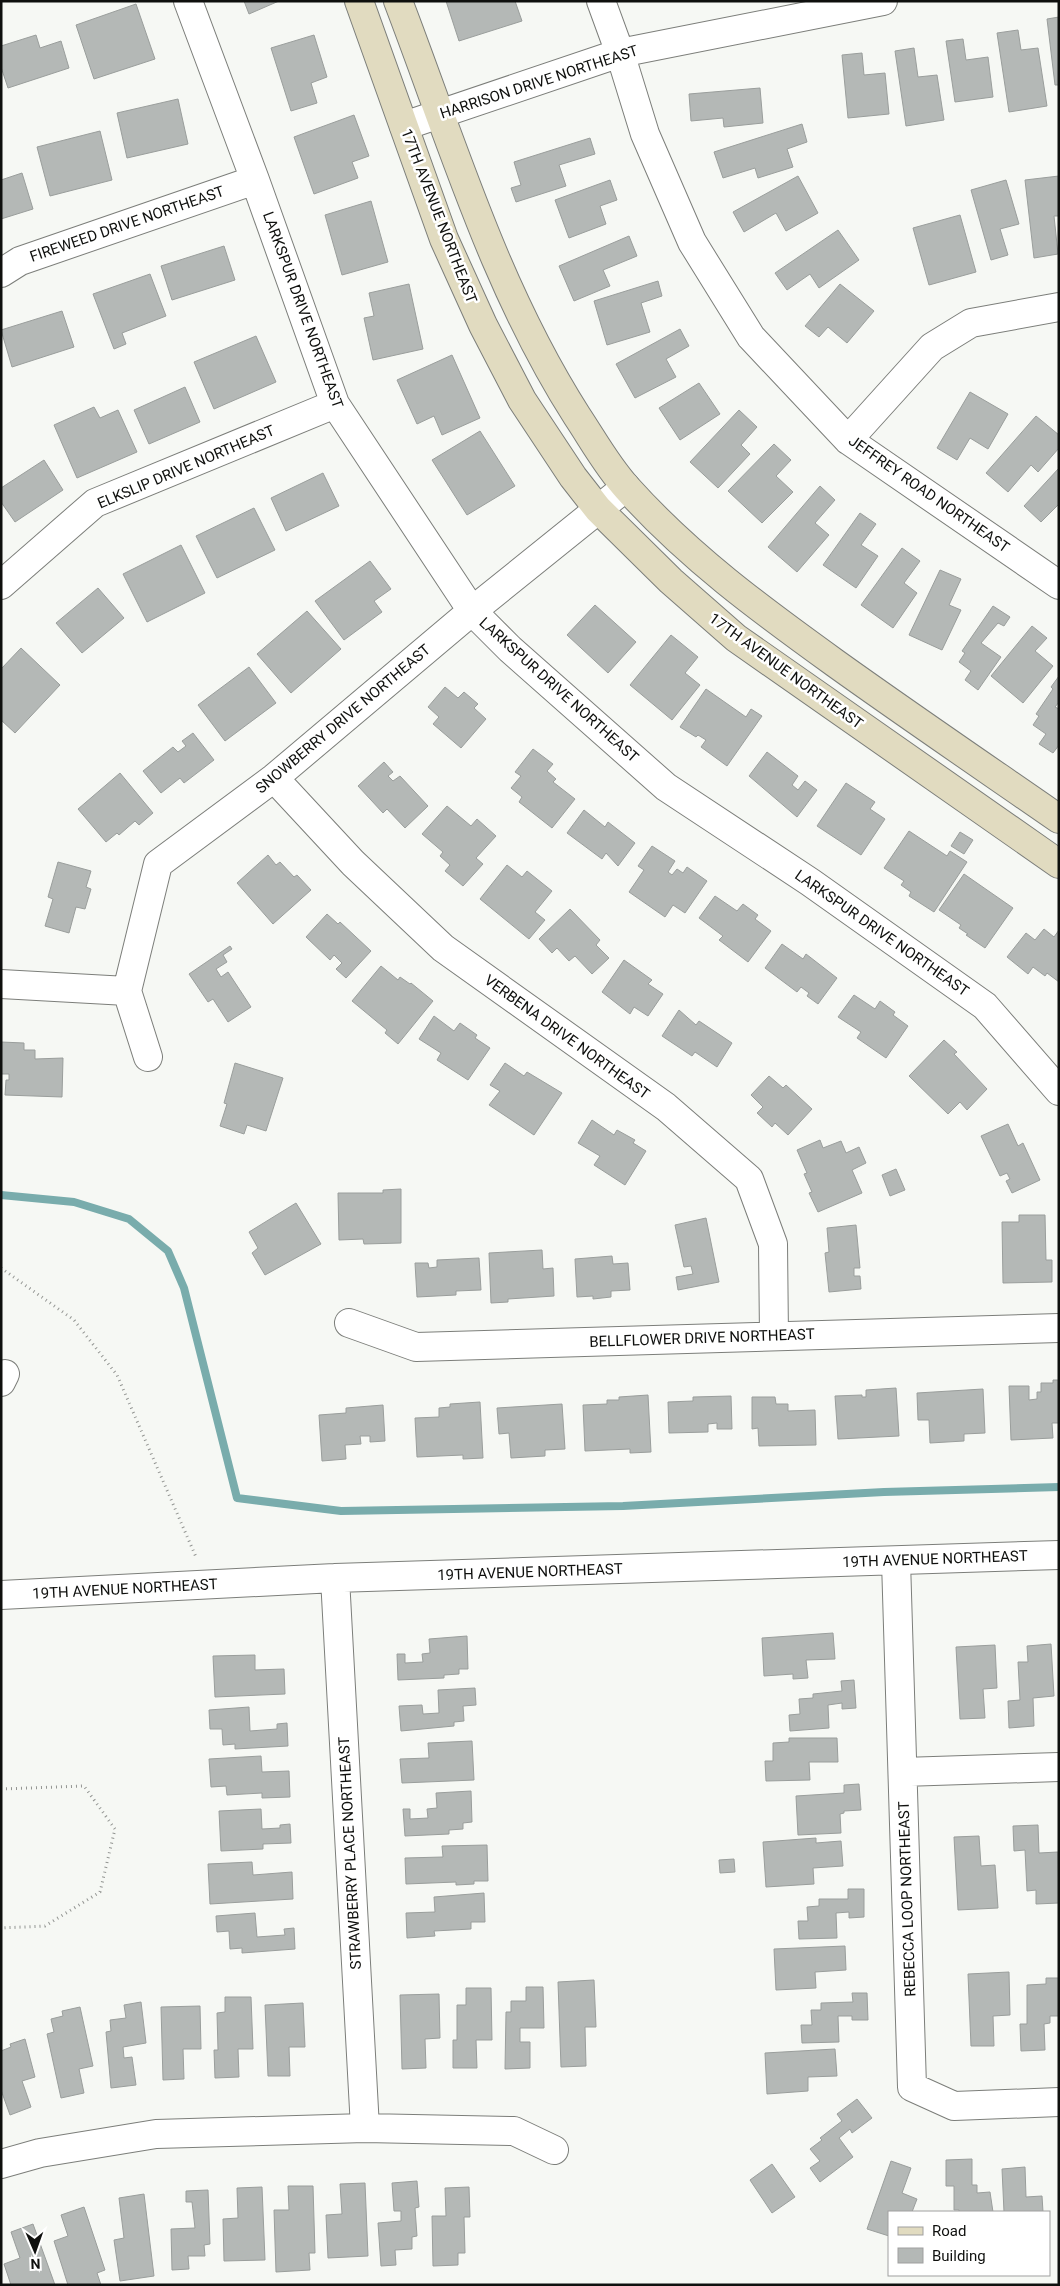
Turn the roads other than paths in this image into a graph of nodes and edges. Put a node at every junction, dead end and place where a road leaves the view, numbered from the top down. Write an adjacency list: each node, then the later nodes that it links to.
1 (188, 1): 9 (street, LARKSPUR DRIVE NORTHEAST)
2 (358, 1): 8 (street, 17TH AVENUE NORTHEAST)
3 (398, 1): 7 (street)
4 (601, 1): 6 (street, JEFFREY ROAD NORTHEAST)
5 (883, 1): 6 (street, HARRISON DRIVE NORTHEAST)
6 (620, 53): 7 (street, HARRISON DRIVE NORTHEAST); 13 (street, JEFFREY ROAD NORTHEAST)
7 (438, 114): 8 (street, HARRISON DRIVE NORTHEAST); 14 (street)
8 (404, 126): 15 (street, 17TH AVENUE NORTHEAST)
9 (255, 180): 10 (street, FIREWEED DRIVE NORTHEAST); 12 (street, LARKSPUR DRIVE NORTHEAST)
10 (1, 273)
11 (1059, 307): 13 (street)
12 (335, 404): 16 (street, ELKSLIP DRIVE NORTHEAST); 18 (street, LARKSPUR DRIVE NORTHEAST)
13 (848, 440): 17 (street, JEFFREY ROAD NORTHEAST)
14 (626, 487): 15 (street, SNOWBERRY DRIVE NORTHEAST); 20 (street)
15 (598, 509): 18 (street, SNOWBERRY DRIVE NORTHEAST); 21 (street, 17TH AVENUE NORTHEAST)
16 (1, 585)
17 (1059, 585)
18 (472, 611): 19 (street, SNOWBERRY DRIVE NORTHEAST); 25 (street, LARKSPUR DRIVE NORTHEAST)
19 (274, 778): 23 (street, SNOWBERRY DRIVE NORTHEAST); 28 (street, VERBENA DRIVE NORTHEAST)
20 (1059, 819)
21 (1059, 864)
22 (1, 984): 23 (street)
23 (127, 991): 24 (street)
24 (148, 1057)
25 (1059, 1091)
26 (349, 1323): 28 (street, BELLFLOWER DRIVE NORTHEAST)
27 (1059, 1328): 28 (street, BELLFLOWER DRIVE NORTHEAST)
28 (774, 1336)
29 (1059, 1555): 30 (street, 19TH AVENUE NORTHEAST)
30 (896, 1561): 31 (street, 19TH AVENUE NORTHEAST); 34 (street, REBECCA LOOP NORTHEAST)
31 (335, 1578): 32 (street, 19TH AVENUE NORTHEAST); 36 (street, STRAWBERRY PLACE NORTHEAST)
32 (1, 1595)
33 (1059, 1767): 34 (street)
34 (903, 1772): 35 (street, REBECCA LOOP NORTHEAST)
35 (1059, 2102)
36 (365, 2128): 37 (street); 38 (street)
37 (554, 2150)
38 (1, 2164)

